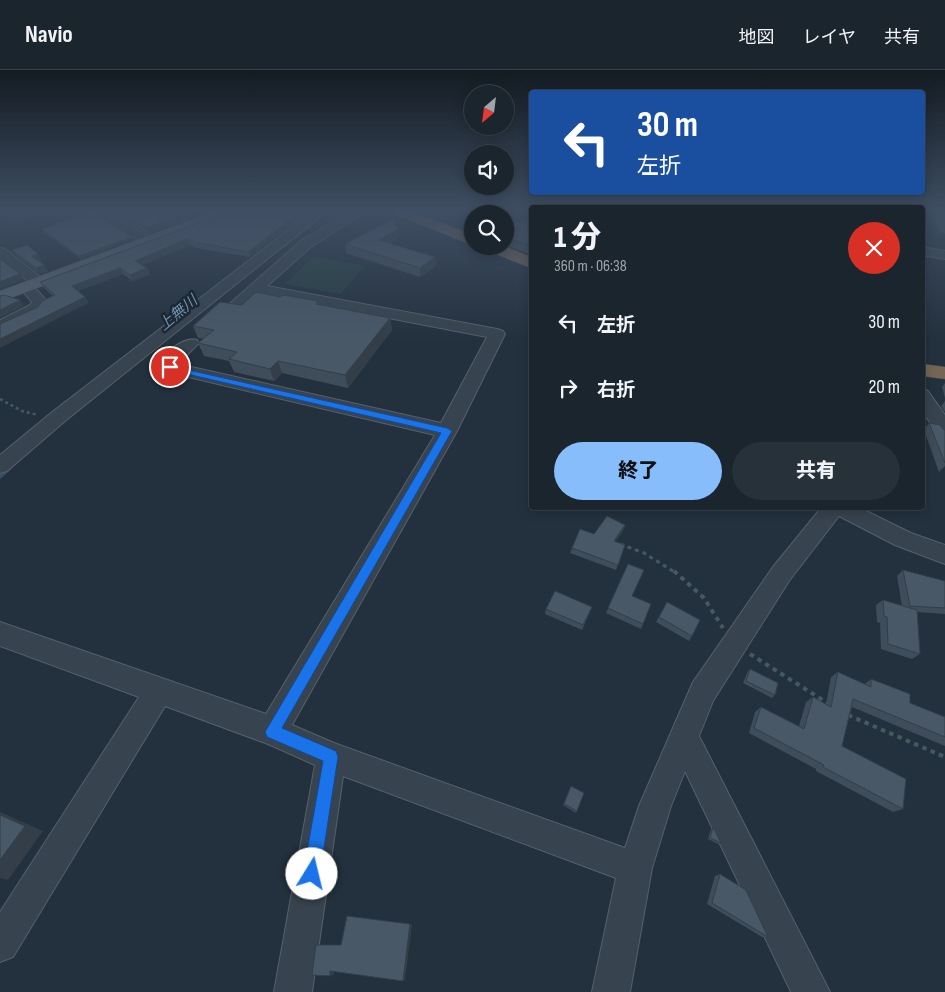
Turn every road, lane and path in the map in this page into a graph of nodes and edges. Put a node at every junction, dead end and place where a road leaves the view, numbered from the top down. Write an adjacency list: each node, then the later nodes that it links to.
1 (2, 254): 7 (street)
2 (114, 254): 7 (main road)
3 (265, 254): 17 (street)
4 (294, 254): 8 (street)
5 (511, 255): 6 (highway)
6 (529, 262)
7 (32, 285): 9 (main road); 11 (street)
8 (255, 288): 10 (street); 19 (street)
9 (0, 297)
10 (231, 310)
11 (0, 326)
12 (191, 343): 19 (street)
13 (925, 370): 14 (highway)
14 (945, 373)
15 (0, 399): 17 (path)
16 (925, 400): 18 (street)
17 (58, 417): 20 (street)
18 (945, 430)
19 (447, 431): 30 (street)
20 (0, 466)
21 (831, 510): 26 (street)
22 (846, 510): 24 (street)
23 (615, 542): 26 (path)
24 (945, 555)
25 (0, 634): 27 (street)
26 (733, 644): 28 (path); 31 (street)
27 (159, 691): 30 (street); 35 (street)
28 (832, 705)
29 (840, 710): 33 (path)
30 (272, 732): 32 (street)
31 (684, 737): 34 (street); 38 (street)
32 (331, 757): 34 (street); 36 (street)
33 (945, 757)
34 (635, 868): 37 (street)
35 (0, 944)
36 (292, 992)
37 (612, 992)
38 (811, 992)

